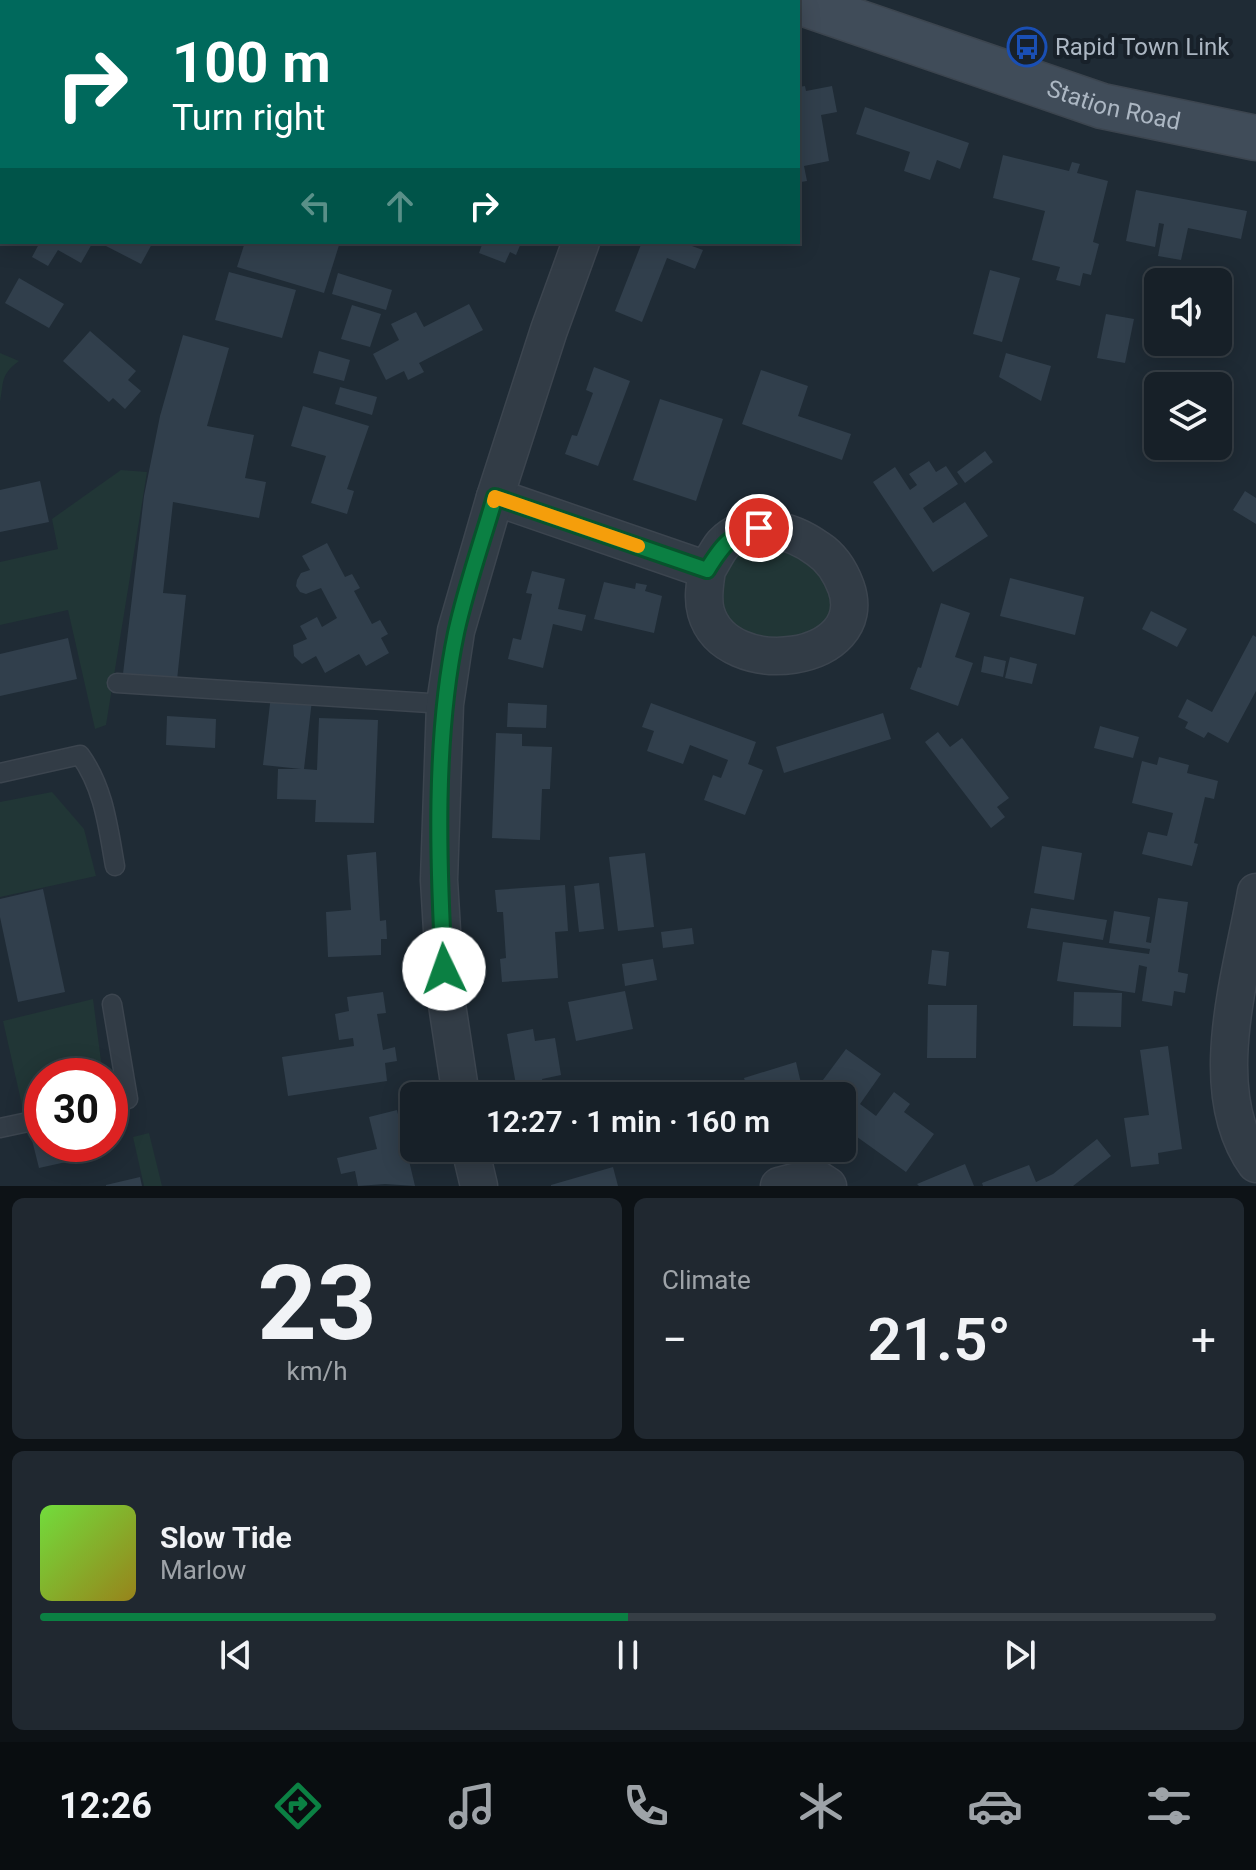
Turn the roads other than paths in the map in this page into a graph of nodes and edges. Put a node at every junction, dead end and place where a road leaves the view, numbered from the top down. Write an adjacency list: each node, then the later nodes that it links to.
1 (800, 2): 2 (main road, Station Road)
2 (1256, 138)
3 (580, 244): 4 (street)
4 (495, 497): 5 (street); 7 (street)
5 (707, 570)
6 (117, 683): 7 (lane)
7 (445, 704): 13 (street)
8 (0, 773): 9 (lane)
9 (115, 866)
10 (1256, 892): 17 (street)
11 (112, 1004): 12 (lane)
12 (121, 1058)
13 (459, 1082)
14 (24, 1123): 15 (lane)
15 (0, 1128)
16 (473, 1162): 18 (street)
17 (1256, 1164)
18 (479, 1186)
19 (779, 1186): 20 (street)
20 (828, 1186)

